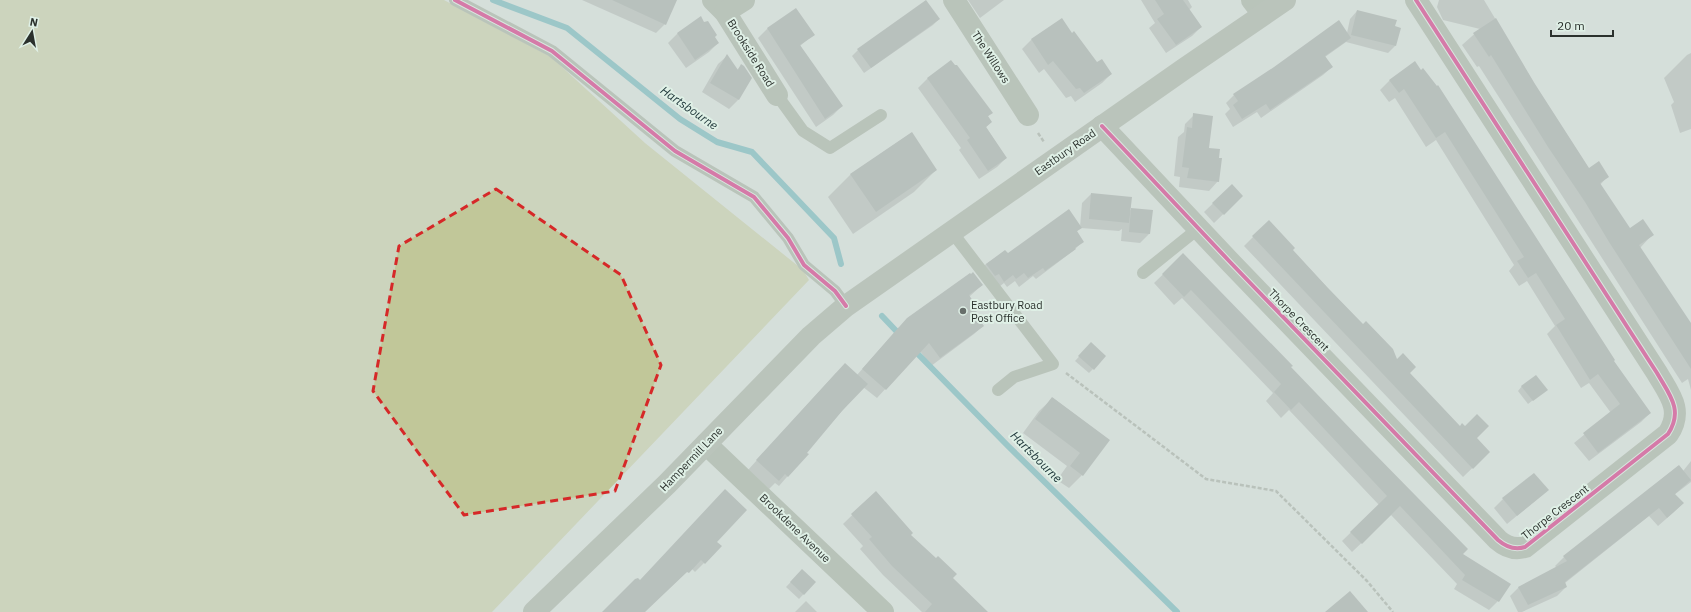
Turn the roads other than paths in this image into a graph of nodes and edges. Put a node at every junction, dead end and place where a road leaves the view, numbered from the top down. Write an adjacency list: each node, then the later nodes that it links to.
1 (455, 0): 15 (lane)
2 (744, 0): 6 (street, Brookside Road)
3 (954, 0): 10 (street, The Willows)
4 (1285, 0): 7 (main road, Eastbury Road)
5 (1416, 0): 12 (street, Thorpe Crescent)
6 (719, 6): 8 (street, Brookside Road)
7 (1258, 7): 11 (main road, Eastbury Road)
8 (777, 95): 9 (lane)
9 (881, 114)
10 (1028, 115)
11 (1102, 126): 12 (street, Thorpe Crescent); 13 (main road, Eastbury Road)
12 (1199, 228): 14 (lane)
13 (952, 232): 15 (main road, Eastbury Road); 16 (lane)
14 (1143, 273)
15 (846, 306): 17 (main road, Hampermill Lane)
16 (998, 390)
17 (706, 444): 18 (main road, Hampermill Lane); 19 (main road, Brookdene Avenue)
18 (534, 612)
19 (883, 612)

